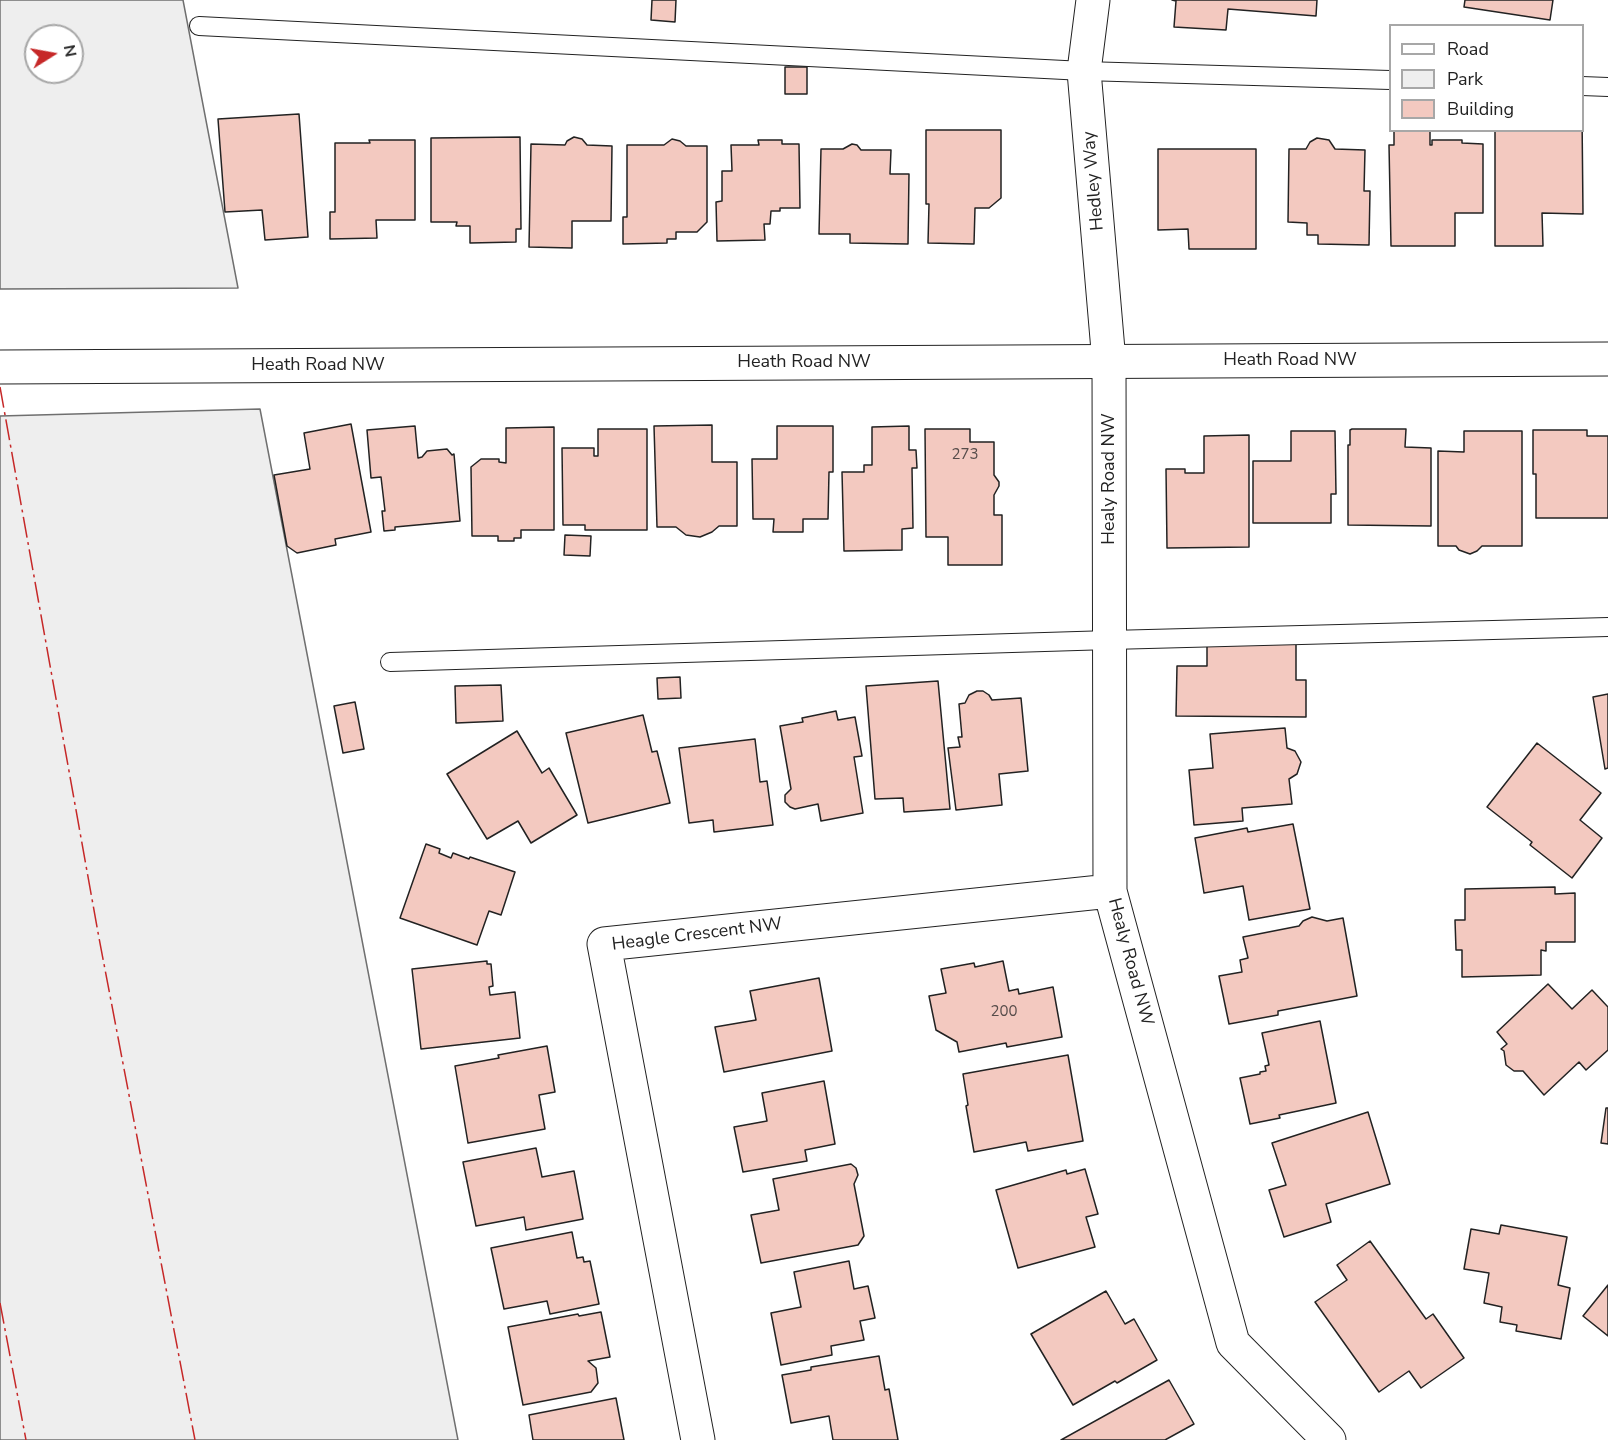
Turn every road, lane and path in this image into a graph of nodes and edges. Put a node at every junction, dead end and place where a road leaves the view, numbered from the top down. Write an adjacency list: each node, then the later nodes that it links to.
1 (1093, 0): 3 (street, Hedley Way)
2 (199, 26): 3 (lane)
3 (1084, 71): 4 (lane); 8 (street, Hedley Way)
4 (1389, 80)
5 (1584, 86): 6 (lane)
6 (1608, 87)
7 (1608, 359): 8 (street, Heath Road NW)
8 (1109, 362): 9 (street, Heath Road NW); 11 (street, Healy Road NW)
9 (0, 367)
10 (1608, 627): 11 (lane)
11 (1110, 640): 12 (lane); 13 (street, Healy Road NW)
12 (390, 662)
13 (1110, 891): 14 (street, Heagle Crescent NW); 15 (street, Healy Road NW)
14 (698, 1440)
15 (1329, 1440)

